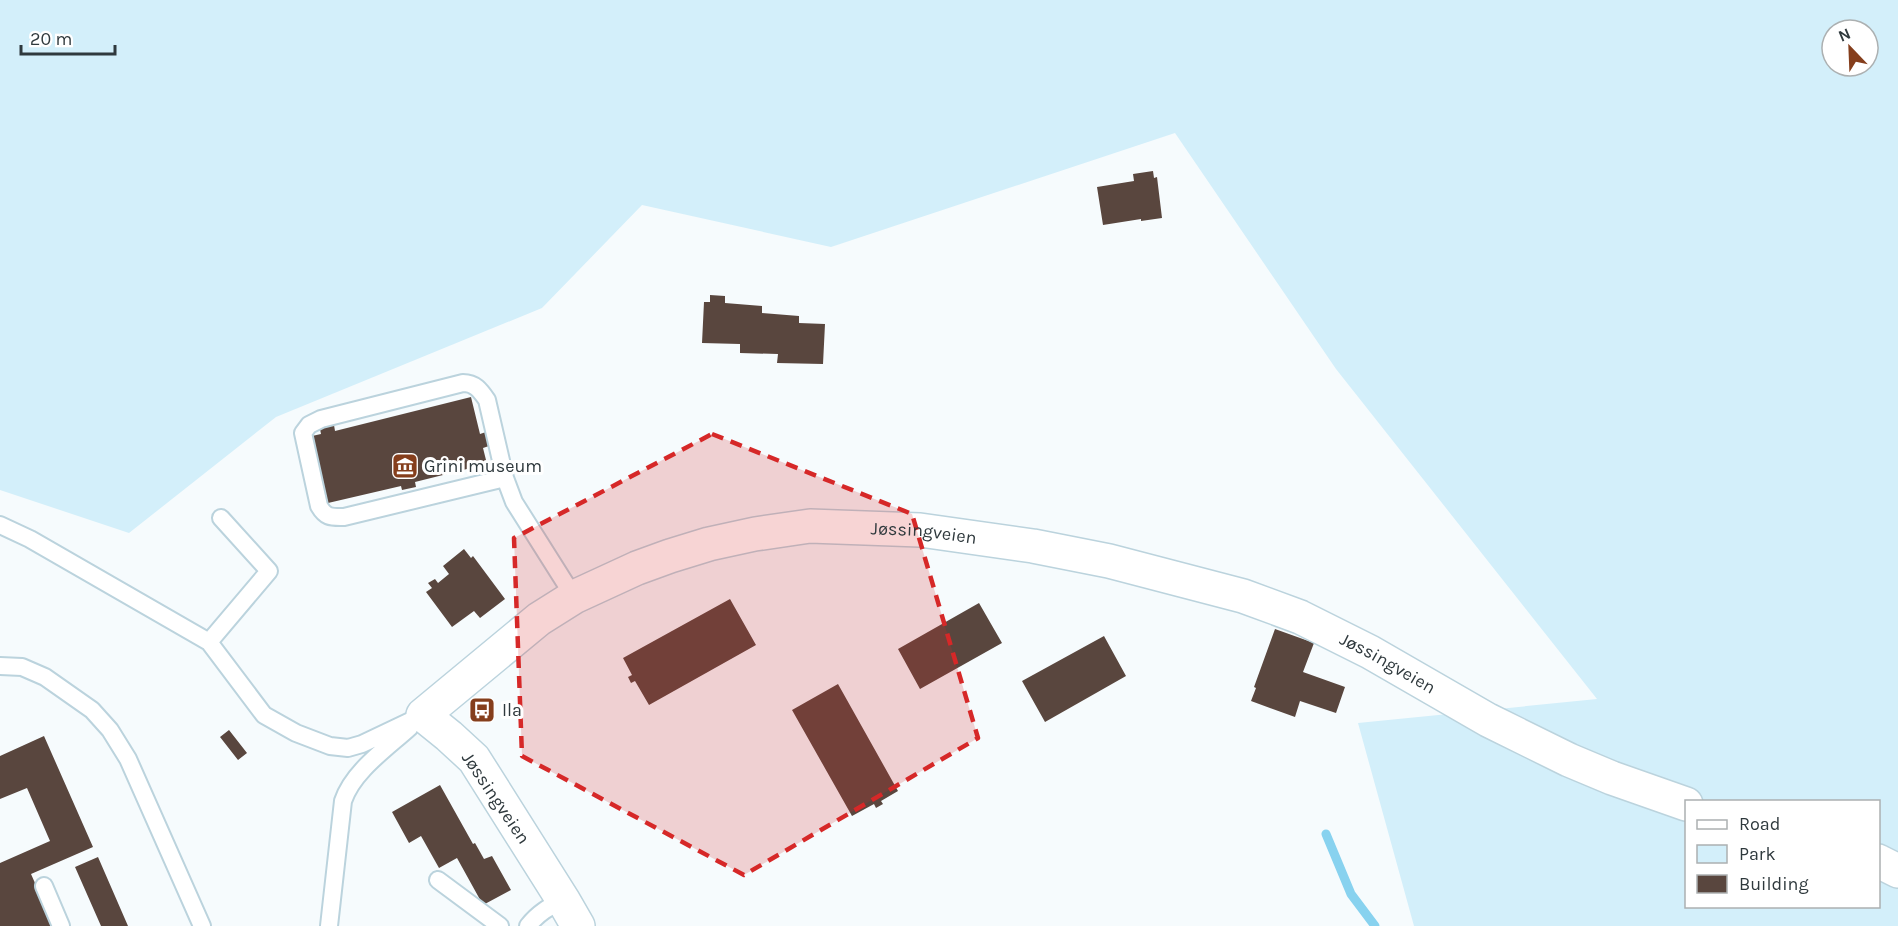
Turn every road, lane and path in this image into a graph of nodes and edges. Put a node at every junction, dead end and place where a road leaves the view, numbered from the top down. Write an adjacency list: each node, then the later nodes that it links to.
1 (505, 478): 1 (lane); 4 (lane)
2 (221, 518): 5 (lane)
3 (0, 525): 5 (lane)
4 (574, 597): 7 (street, Jøssingveien); 8 (street, Jøssingveien)
5 (209, 642): 7 (lane)
6 (0, 666): 15 (lane)
7 (423, 715): 13 (street, Jøssingveien); 16 (lane)
8 (1685, 804)
9 (1880, 862): 10 (street)
10 (1898, 871)
11 (438, 880): 17 (lane)
12 (44, 886): 14 (lane)
13 (570, 913): 18 (lane)
14 (61, 926)
15 (202, 926)
16 (329, 926)
17 (500, 926)
18 (528, 926)

